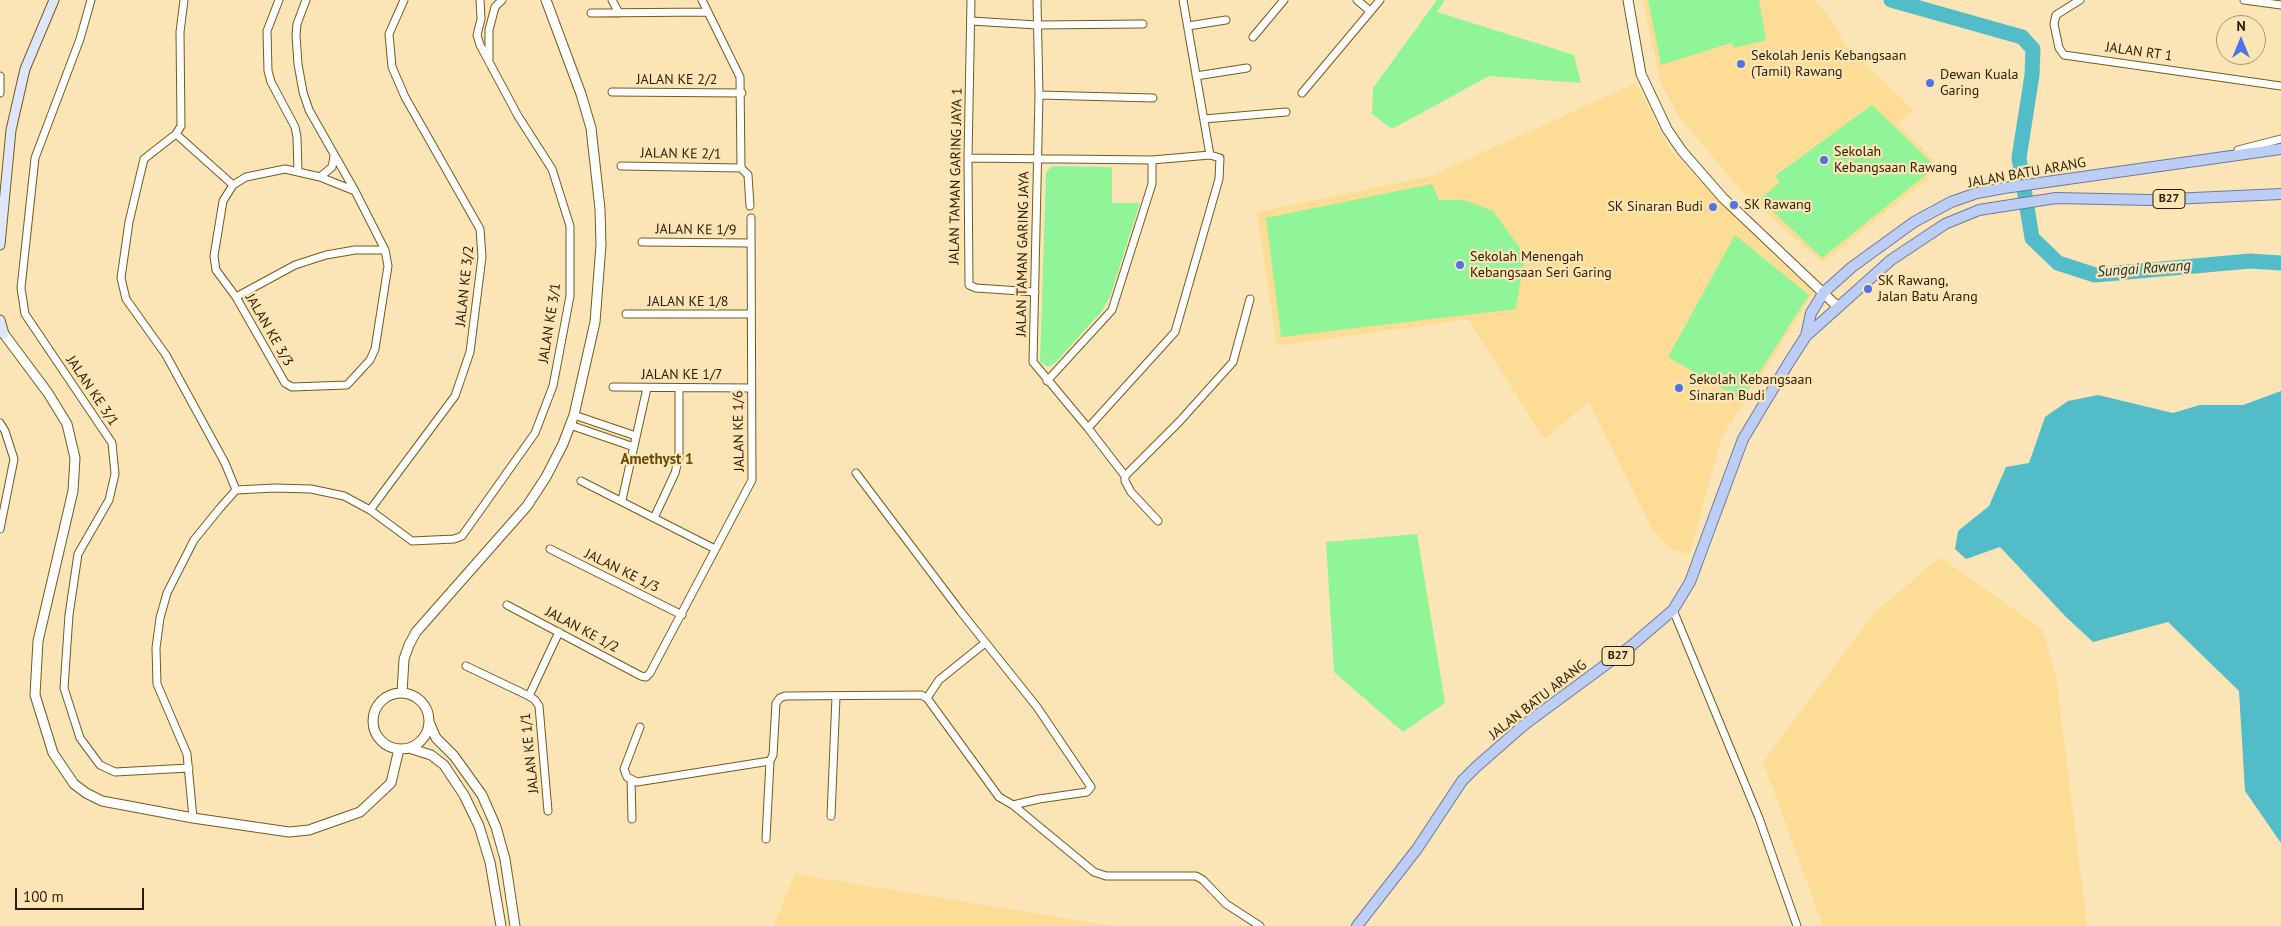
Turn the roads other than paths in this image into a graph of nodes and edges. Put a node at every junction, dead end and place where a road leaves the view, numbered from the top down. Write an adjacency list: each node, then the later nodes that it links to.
1 (54, 0): 65 (main road)
2 (91, 0): 113 (street, JALAN KE 3/1)
3 (184, 0): 45 (street)
4 (279, 0): 56 (street)
5 (306, 0): 49 (street, JALAN KE 3/3)
6 (404, 0): 92 (street, JALAN KE 3/2)
7 (480, 0): 32 (street, JALAN KE 3/1)
8 (502, 0): 32 (street)
9 (546, 0): 81 (street)
10 (612, 0): 25 (street)
11 (702, 0): 22 (street)
12 (971, 0): 27 (street, JALAN TAMAN GARING JAYA 1)
13 (1037, 0): 29 (street, JALAN TAMAN GARING JAYA)
14 (1183, 0): 30 (street)
15 (1284, 0): 31 (street)
16 (1357, 0): 23 (street)
17 (1380, 0): 23 (street)
18 (1628, 0): 68 (street)
19 (2080, 0): 36 (street, JALAN RT 1)
20 (2244, 0): 21 (street)
21 (2281, 5)
22 (708, 12): 25 (street); 40 (street)
23 (1370, 12): 39 (street)
24 (591, 13): 25 (street)
25 (619, 13)
26 (1226, 20): 30 (street)
27 (971, 21): 29 (street); 50 (street, JALAN TAMAN GARING JAYA 1)
28 (1143, 24): 29 (street)
29 (1037, 25): 41 (street, JALAN TAMAN GARING JAYA)
30 (1188, 26): 35 (street)
31 (1253, 37)
32 (489, 64): 92 (street, JALAN KE 3/1)
33 (1247, 68): 35 (street)
34 (1, 76): 37 (street)
35 (1196, 76): 44 (street)
36 (2281, 86)
37 (0, 92)
38 (612, 92): 40 (street, JALAN KE 2/2)
39 (1302, 93)
40 (742, 94): 55 (street)
41 (1039, 95): 42 (street); 51 (street, JALAN TAMAN GARING JAYA)
42 (1153, 98)
43 (1286, 112): 44 (street)
44 (1204, 119): 48 (street)
45 (176, 134): 58 (street); 90 (street)
46 (2281, 139): 53 (street)
47 (2281, 149): 53 (main road, JALAN BATU ARANG / B27)
48 (1210, 155): 52 (street); 84 (street)
49 (334, 156): 57 (street); 59 (street, JALAN KE 3/3)
50 (968, 158): 51 (street); 67 (street, JALAN TAMAN GARING JAYA 1)
51 (1038, 159): 52 (street); 67 (street, JALAN TAMAN GARING JAYA)
52 (1152, 160): 76 (street)
53 (2181, 163): 68 (main road, JALAN BATU ARANG / B27)
54 (621, 166): 55 (street, JALAN KE 2/1)
55 (741, 168): 61 (street)
56 (298, 172): 57 (street); 58 (street)
57 (320, 177): 59 (street)
58 (233, 186): 69 (street, JALAN KE 3/3)
59 (356, 191): 66 (street, JALAN KE 3/3)
60 (2281, 194): 71 (main road, JALAN BATU ARANG / B27)
61 (750, 206)
62 (751, 218): 64 (street, JALAN KE 1/6)
63 (642, 242): 64 (street, JALAN KE 1/9)
64 (750, 243): 73 (street, JALAN KE 1/6)
65 (0, 245)
66 (385, 250): 69 (street); 69 (street, JALAN KE 3/3)
67 (1035, 292): 76 (street, JALAN TAMAN GARING JAYA)
68 (1824, 292): 71 (street); 75 (main road, JALAN BATU ARANG / B27)
69 (236, 297)
70 (1250, 299): 88 (street)
71 (1838, 307): 75 (main road, JALAN BATU ARANG / B27)
72 (626, 314): 73 (street, JALAN KE 1/8)
73 (750, 314): 80 (street, JALAN KE 1/6)
74 (1, 328): 118 (street)
75 (1806, 336): 99 (main road, JALAN BATU ARANG / B27)
76 (1048, 381): 84 (street, JALAN TAMAN GARING JAYA)
77 (613, 387): 78 (street, JALAN KE 1/7)
78 (647, 388): 79 (street, JALAN KE 1/7); 85 (street)
79 (679, 388): 80 (street, JALAN KE 1/7); 93 (street)
80 (751, 388): 97 (street, JALAN KE 1/6)
81 (574, 415): 83 (street); 85 (street)
82 (0, 423): 95 (street)
83 (570, 425): 86 (street); 105 (street)
84 (1088, 428): 88 (street, JALAN TAMAN GARING JAYA)
85 (636, 436): 86 (street)
86 (634, 446): 91 (street)
87 (856, 473): 102 (street)
88 (1125, 476): 94 (street, JALAN TAMAN GARING JAYA)
89 (582, 481): 91 (street)
90 (236, 490): 92 (street); 113 (street)
91 (622, 500): 93 (street)
92 (370, 510)
93 (654, 518): 97 (street)
94 (1158, 521)
95 (0, 529)
96 (550, 549): 100 (street, JALAN KE 1/3)
97 (715, 549): 100 (street, JALAN KE 1/6)
98 (507, 605): 101 (street, JALAN KE 1/2)
99 (1673, 610): 124 (main road, JALAN BATU ARANG / B27); 125 (street)
100 (682, 615): 104 (street, JALAN KE 1/6)
101 (559, 632): 104 (street, JALAN KE 1/2); 106 (street, JALAN KE 1/1)
102 (985, 643): 108 (street); 115 (street)
103 (466, 666): 106 (street, JALAN KE 1/1)
104 (646, 677)
105 (402, 694): 109 (street); 111 (street)
106 (528, 696): 116 (street, JALAN KE 1/1)
107 (836, 697): 108 (street); 112 (street); 117 (street)
108 (927, 698): 115 (street)
109 (430, 722): 111 (street); 122 (street)
110 (640, 727): 114 (street)
111 (404, 749): 118 (street); 121 (street)
112 (770, 761): 114 (street); 120 (street)
113 (189, 768): 118 (street)
114 (631, 779): 119 (street)
115 (1013, 805): 123 (street)
116 (548, 811)
117 (831, 816)
118 (193, 818)
119 (632, 819)
120 (766, 839)
121 (501, 926)
122 (514, 926)
123 (1260, 926)
124 (1358, 926)
125 (1797, 926)

